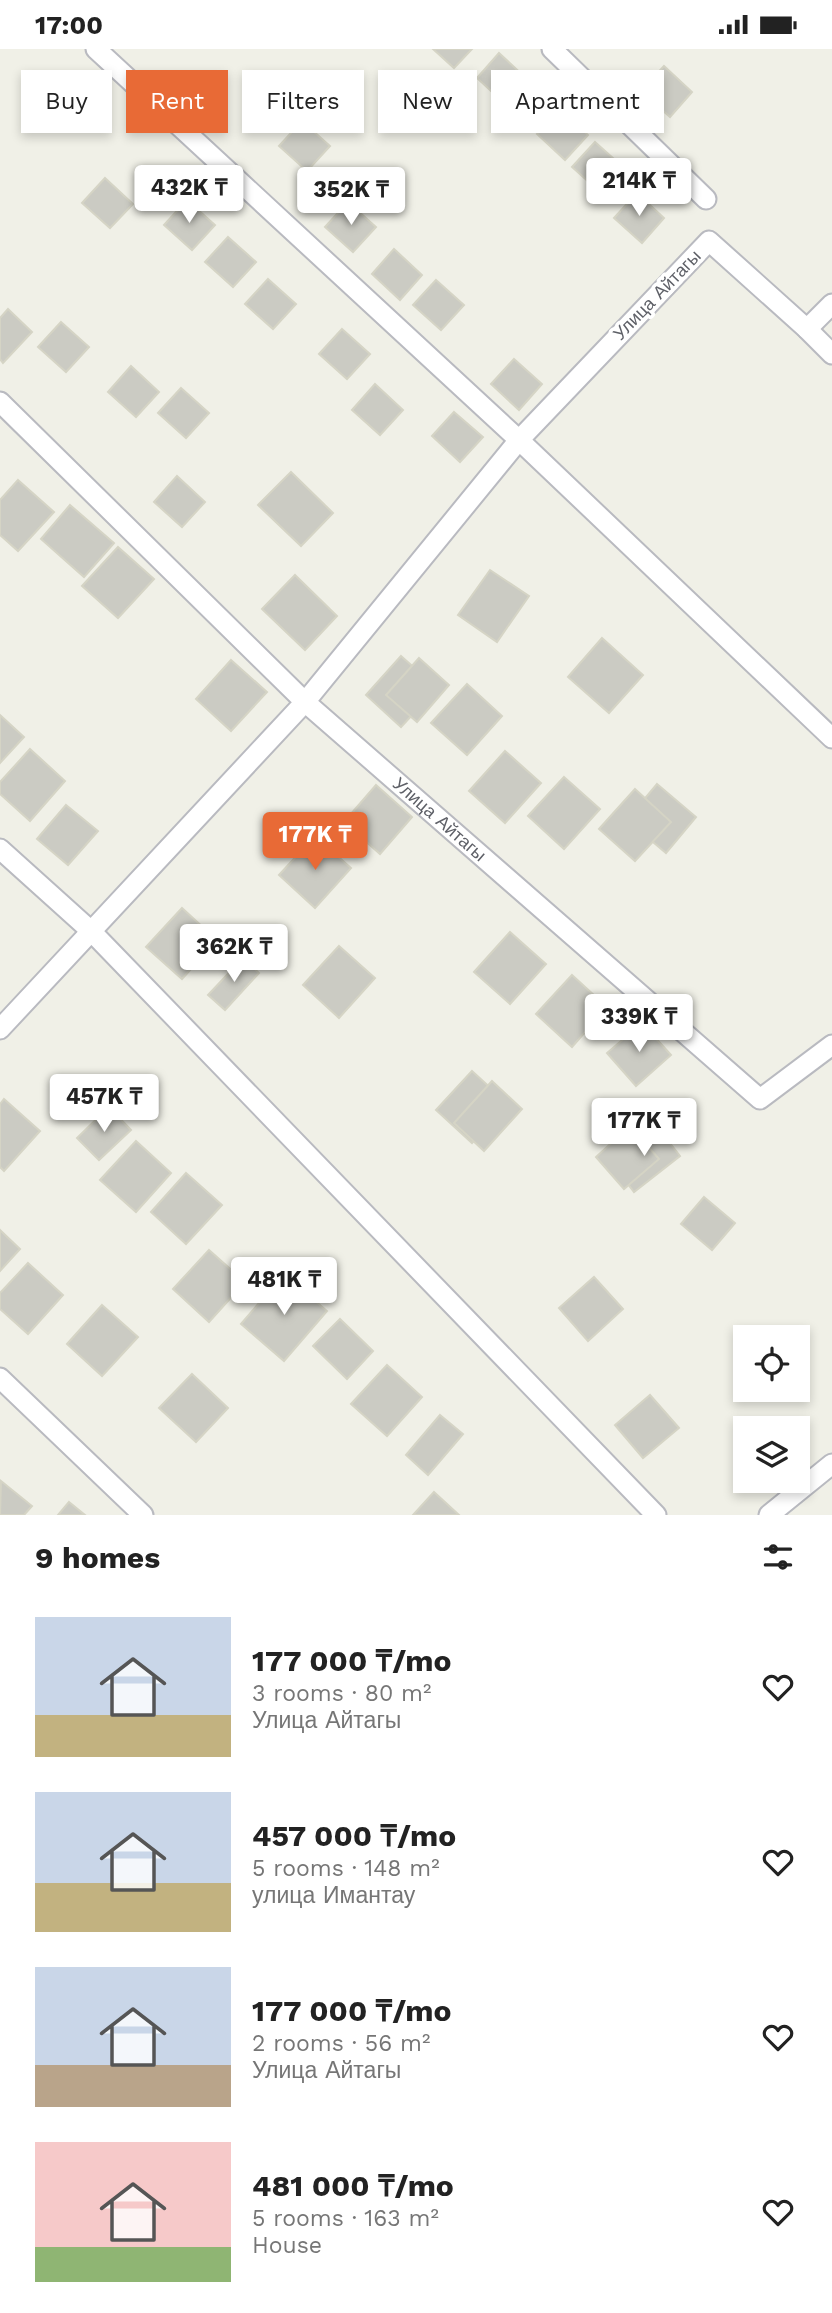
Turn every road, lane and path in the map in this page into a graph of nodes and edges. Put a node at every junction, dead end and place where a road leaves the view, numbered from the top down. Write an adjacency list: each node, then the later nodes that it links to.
1 (96, 49): 8 (street)
2 (552, 49): 3 (street)
3 (706, 199)
4 (832, 304): 5 (street)
5 (807, 329): 6 (street); 8 (street, Улица Айтагы)
6 (832, 354)
7 (0, 402): 9 (street)
8 (519, 440): 9 (street, Улица Айтагы); 10 (street)
9 (305, 702): 12 (street); 14 (street, Улица Айтагы)
10 (832, 738)
11 (0, 849): 12 (street)
12 (91, 931): 13 (street); 18 (street)
13 (0, 1029)
14 (832, 1045)
15 (0, 1378): 17 (street)
16 (832, 1464): 19 (street)
17 (143, 1515)
18 (656, 1515)
19 (769, 1515)

